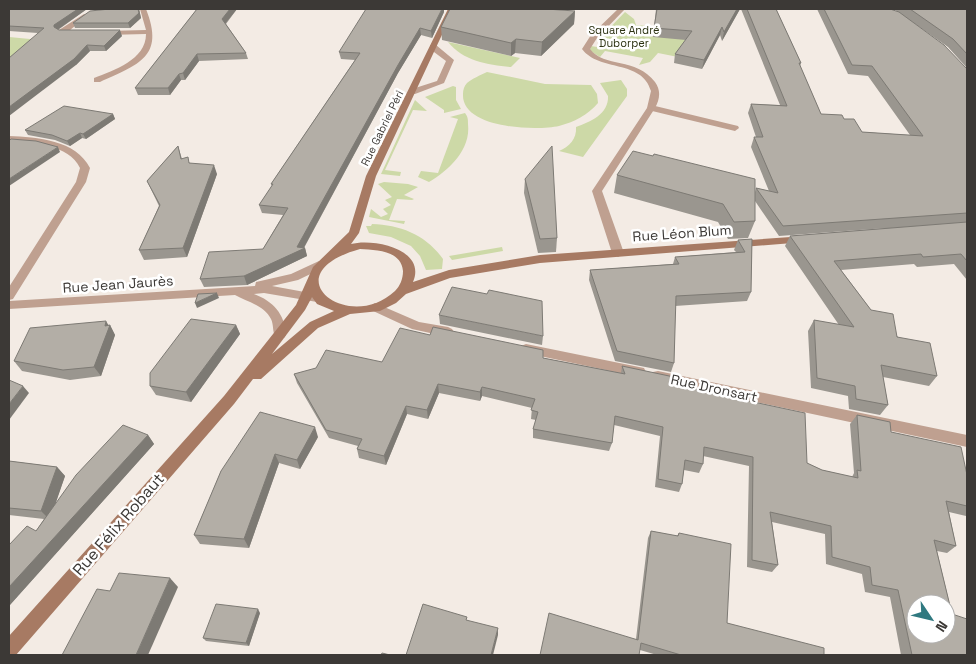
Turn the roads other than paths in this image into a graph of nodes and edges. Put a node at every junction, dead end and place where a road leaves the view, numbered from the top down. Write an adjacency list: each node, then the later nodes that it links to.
1 (143, 9): 6 (street)
2 (451, 9): 8 (street, Rue Gabriel Péri)
3 (622, 9): 11 (street)
4 (90, 12): 5 (street)
5 (80, 32)
6 (149, 32): 7 (street); 9 (street)
7 (98, 33)
8 (433, 47): 10 (street, Rue Gabriel Péri); 10 (street)
9 (96, 80)
10 (412, 92): 16 (street, Rue Gabriel Péri)
11 (651, 108): 12 (street); 15 (street)
12 (735, 128)
13 (9, 139): 21 (street)
14 (820, 238): 15 (street, Rue Léon Blum)
15 (618, 253): 20 (street, Rue Léon Blum)
16 (333, 254): 17 (street); 20 (street)
17 (319, 265): 18 (street); 19 (street, Rue Jean Jaurès)
18 (310, 289): 19 (street, Rue Jean Jaurès); 24 (street, Rue Jean Jaurès); 25 (street, Rue Félix Robaut)
19 (230, 291): 22 (street, Rue Jean Jaurès); 25 (street, Rue Jean Jaurès)
20 (403, 291): 23 (street)
21 (9, 296)
22 (9, 306)
23 (375, 308): 24 (street); 26 (street)
24 (348, 310): 28 (street, Rue Félix Robaut)
25 (280, 335): 28 (street, Rue Félix Robaut)
26 (465, 336)
27 (513, 346): 29 (street, Rue Dronsart)
28 (229, 400): 30 (street, Rue Félix Robaut)
29 (967, 441)
30 (9, 649)

